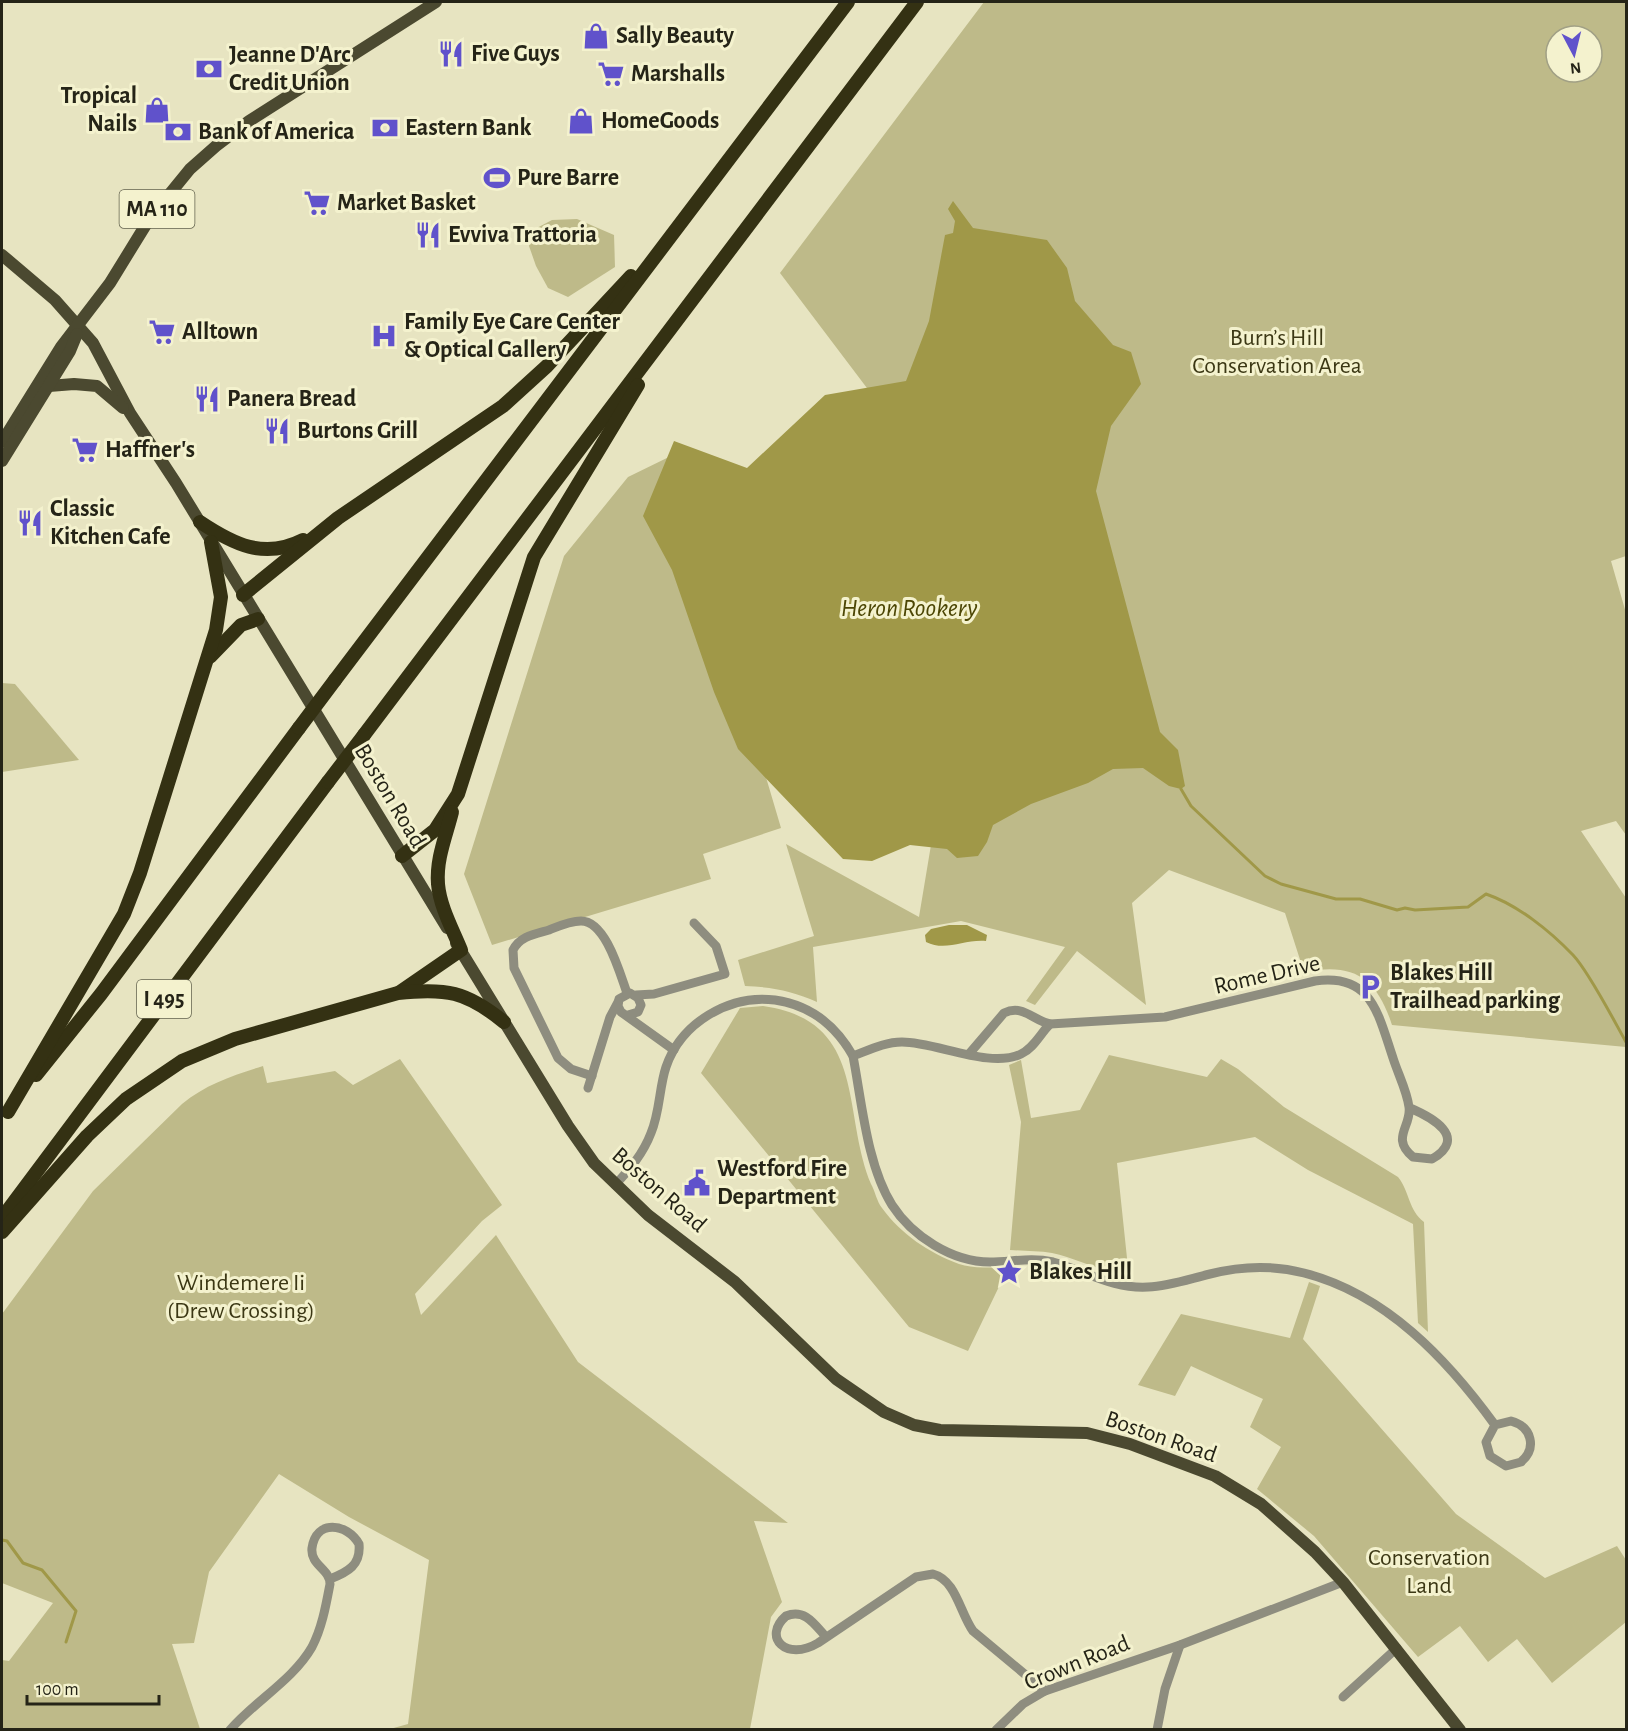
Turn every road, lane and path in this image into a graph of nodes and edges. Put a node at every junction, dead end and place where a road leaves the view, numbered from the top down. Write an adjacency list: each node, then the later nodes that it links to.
1 (436, 2): 6 (main road, MA 110)
2 (848, 2): 4 (highway, I 495)
3 (917, 2): 7 (highway, I 495)
4 (668, 238): 13 (highway); 38 (highway, I 495, bridge)
5 (2, 255): 6 (main road, Boston Road)
6 (79, 327): 8 (main road, MA 110); 9 (main road, Boston Road); 10 (main road, MA 110)
7 (673, 327): 18 (highway); 40 (highway, I 495, bridge)
8 (49, 386): 9 (main road); 11 (main road, MA 110)
9 (130, 413): 12 (main road, Boston Road)
10 (2, 442)
11 (2, 462)
12 (200, 522): 13 (highway); 14 (main road, Boston Road)
13 (326, 528): 15 (highway)
14 (211, 542): 15 (main road, Boston Road); 17 (highway)
15 (243, 596): 16 (main road, Boston Road)
16 (258, 619): 17 (highway); 19 (main road, Boston Road)
17 (205, 663): 38 (highway)
18 (455, 800): 19 (highway); 21 (highway)
19 (402, 856): 21 (main road, Boston Road)
20 (693, 923): 24 (street)
21 (461, 950): 22 (highway); 28 (main road, Boston Road)
22 (399, 993): 28 (highway); 41 (highway)
23 (631, 994): 24 (street); 25 (street); 26 (street); 35 (street)
24 (654, 994): 26 (street)
25 (618, 1002): 27 (street); 30 (street)
26 (640, 1007): 27 (street); 31 (street)
27 (626, 1015): 30 (street); 31 (street)
28 (504, 1022): 39 (main road, Boston Road)
29 (1050, 1024): 33 (street); 33 (street, Rome Drive); 37 (street, Rome Drive)
30 (607, 1031): 35 (street)
31 (650, 1033): 32 (street)
32 (674, 1050): 34 (street); 39 (street)
33 (969, 1054): 34 (street)
34 (853, 1056): 42 (street)
35 (592, 1076): 36 (street)
36 (588, 1088)
37 (1410, 1108): 37 (street)
38 (5, 1117)
39 (615, 1185): 44 (main road, Boston Road)
40 (2, 1218)
41 (2, 1233)
42 (1495, 1425): 42 (street)
43 (330, 1579): 43 (street); 50 (street)
44 (1343, 1582): 46 (street, Crown Road); 47 (main road, Boston Road)
45 (826, 1637): 45 (street); 48 (street)
46 (1180, 1645): 48 (street, Crown Road); 52 (street)
47 (1397, 1648): 49 (street); 53 (main road, Boston Road)
48 (1045, 1691): 51 (street, Crown Road)
49 (1342, 1697)
50 (230, 1730)
51 (996, 1730)
52 (1157, 1730)
53 (1460, 1730)

